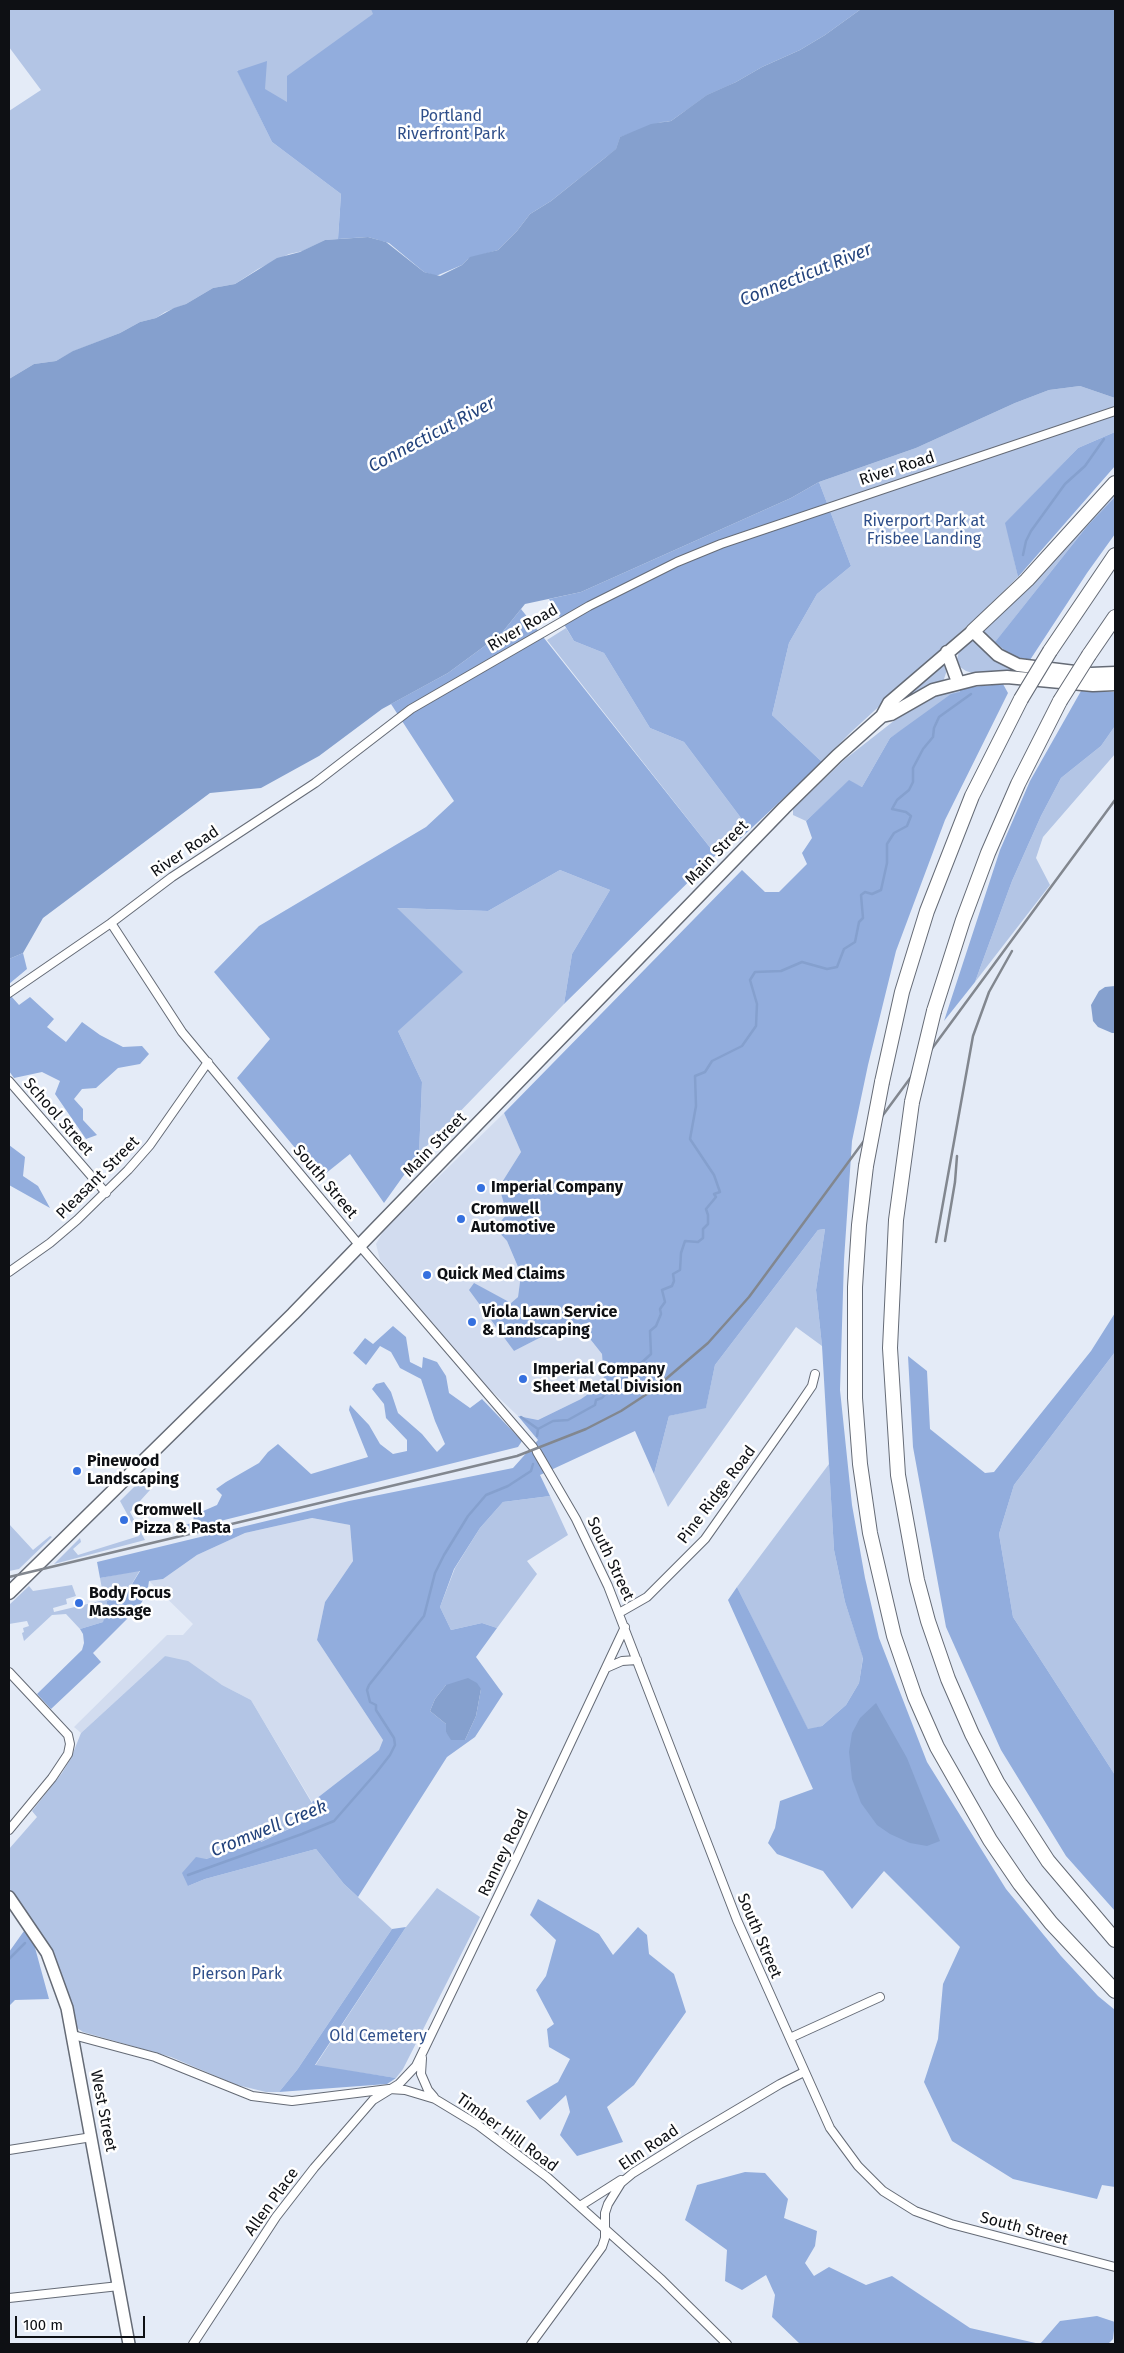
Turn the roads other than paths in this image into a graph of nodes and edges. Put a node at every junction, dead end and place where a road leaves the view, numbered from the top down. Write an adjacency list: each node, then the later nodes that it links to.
1 (1115, 411): 11 (street, River Road)
2 (1115, 483): 5 (highway)
3 (1115, 555): 28 (highway, bridge)
4 (1115, 617): 27 (highway, bridge)
5 (973, 631): 6 (main road, Main Street); 7 (main road)
6 (947, 652): 8 (main road); 10 (main road, Main Street)
7 (1115, 672)
8 (958, 682): 9 (main road, Main Street); 10 (main road, Main Street)
9 (1115, 684)
10 (882, 716): 16 (main road, Main Street)
11 (111, 923): 12 (street, River Road); 13 (street, South Street)
12 (9, 992)
13 (208, 1062): 15 (street, Pleasant Street); 16 (street, South Street)
14 (9, 1081): 15 (street, School Street)
15 (106, 1193): 17 (street, Pleasant Street)
16 (360, 1246): 19 (main road, Main Street); 20 (street, South Street)
17 (9, 1272)
18 (815, 1374): 20 (street, Pine Ridge Road)
19 (9, 1592)
20 (620, 1613): 21 (street, South Street)
21 (624, 1627): 22 (street, South Street); 23 (street, Ranney Road)
22 (636, 1660): 23 (street); 31 (street, South Street)
23 (606, 1668): 32 (street, Ranney Road)
24 (9, 1672): 25 (street)
25 (9, 1830)
26 (9, 1897): 30 (main road, West Street)
27 (1115, 1940)
28 (1115, 1990)
29 (880, 1997): 31 (street)
30 (73, 2035): 34 (street, Timber Hill Road); 36 (main road, West Street)
31 (790, 2038): 33 (street, South Street)
32 (424, 2049): 34 (street, Ranney Road); 35 (street, Ranney Road)
33 (804, 2072): 38 (street, Elm Road); 41 (street, South Street)
34 (389, 2089): 35 (street, Timber Hill Road); 45 (street, Allen Place)
35 (436, 2099): 39 (street, Timber Hill Road)
36 (92, 2137): 37 (street); 42 (main road, West Street)
37 (9, 2150)
38 (633, 2173): 39 (street); 40 (street, Elm Road)
39 (580, 2206): 40 (street, Timber Hill Road)
40 (606, 2229): 46 (street, Elm Road); 47 (street, Timber Hill Road)
41 (1115, 2267)
42 (119, 2286): 43 (street); 44 (main road, West Street)
43 (9, 2298)
44 (129, 2344)
45 (193, 2344)
46 (531, 2344)
47 (725, 2344)

